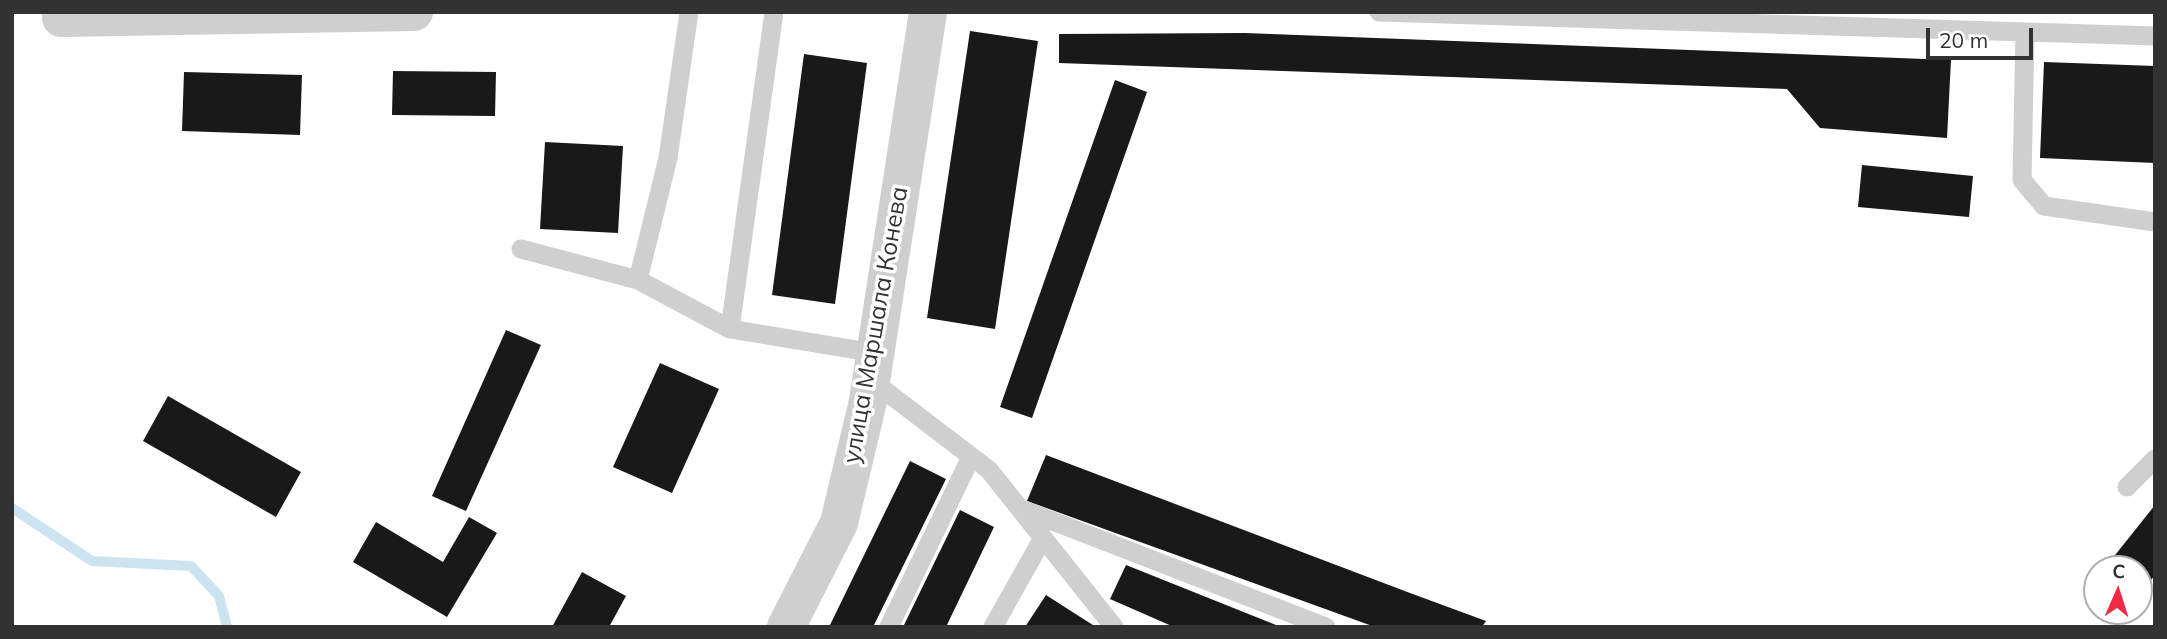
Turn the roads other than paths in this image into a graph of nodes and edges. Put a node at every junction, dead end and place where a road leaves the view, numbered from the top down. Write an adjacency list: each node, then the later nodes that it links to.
1 (414, 12): 7 (street)
2 (689, 12): 13 (lane)
3 (774, 12): 14 (lane)
4 (928, 12): 15 (street, улица Маршала Конева)
5 (1379, 12): 6 (lane)
6 (1425, 13): 9 (lane)
7 (150, 15): 8 (street)
8 (61, 18)
9 (2025, 32): 10 (lane); 11 (lane)
10 (2155, 36)
11 (2155, 222)
12 (521, 249): 13 (lane)
13 (638, 279): 14 (lane)
14 (730, 329): 15 (lane)
15 (873, 366): 16 (lane); 21 (street, улица Маршала Конева)
16 (971, 457): 19 (lane); 22 (lane)
17 (2155, 459): 18 (lane)
18 (2127, 487)
19 (1018, 507): 20 (lane); 25 (lane)
20 (1043, 538): 23 (lane); 24 (lane)
21 (786, 627)
22 (889, 627)
23 (993, 627)
24 (1114, 627)
25 (1326, 627)

